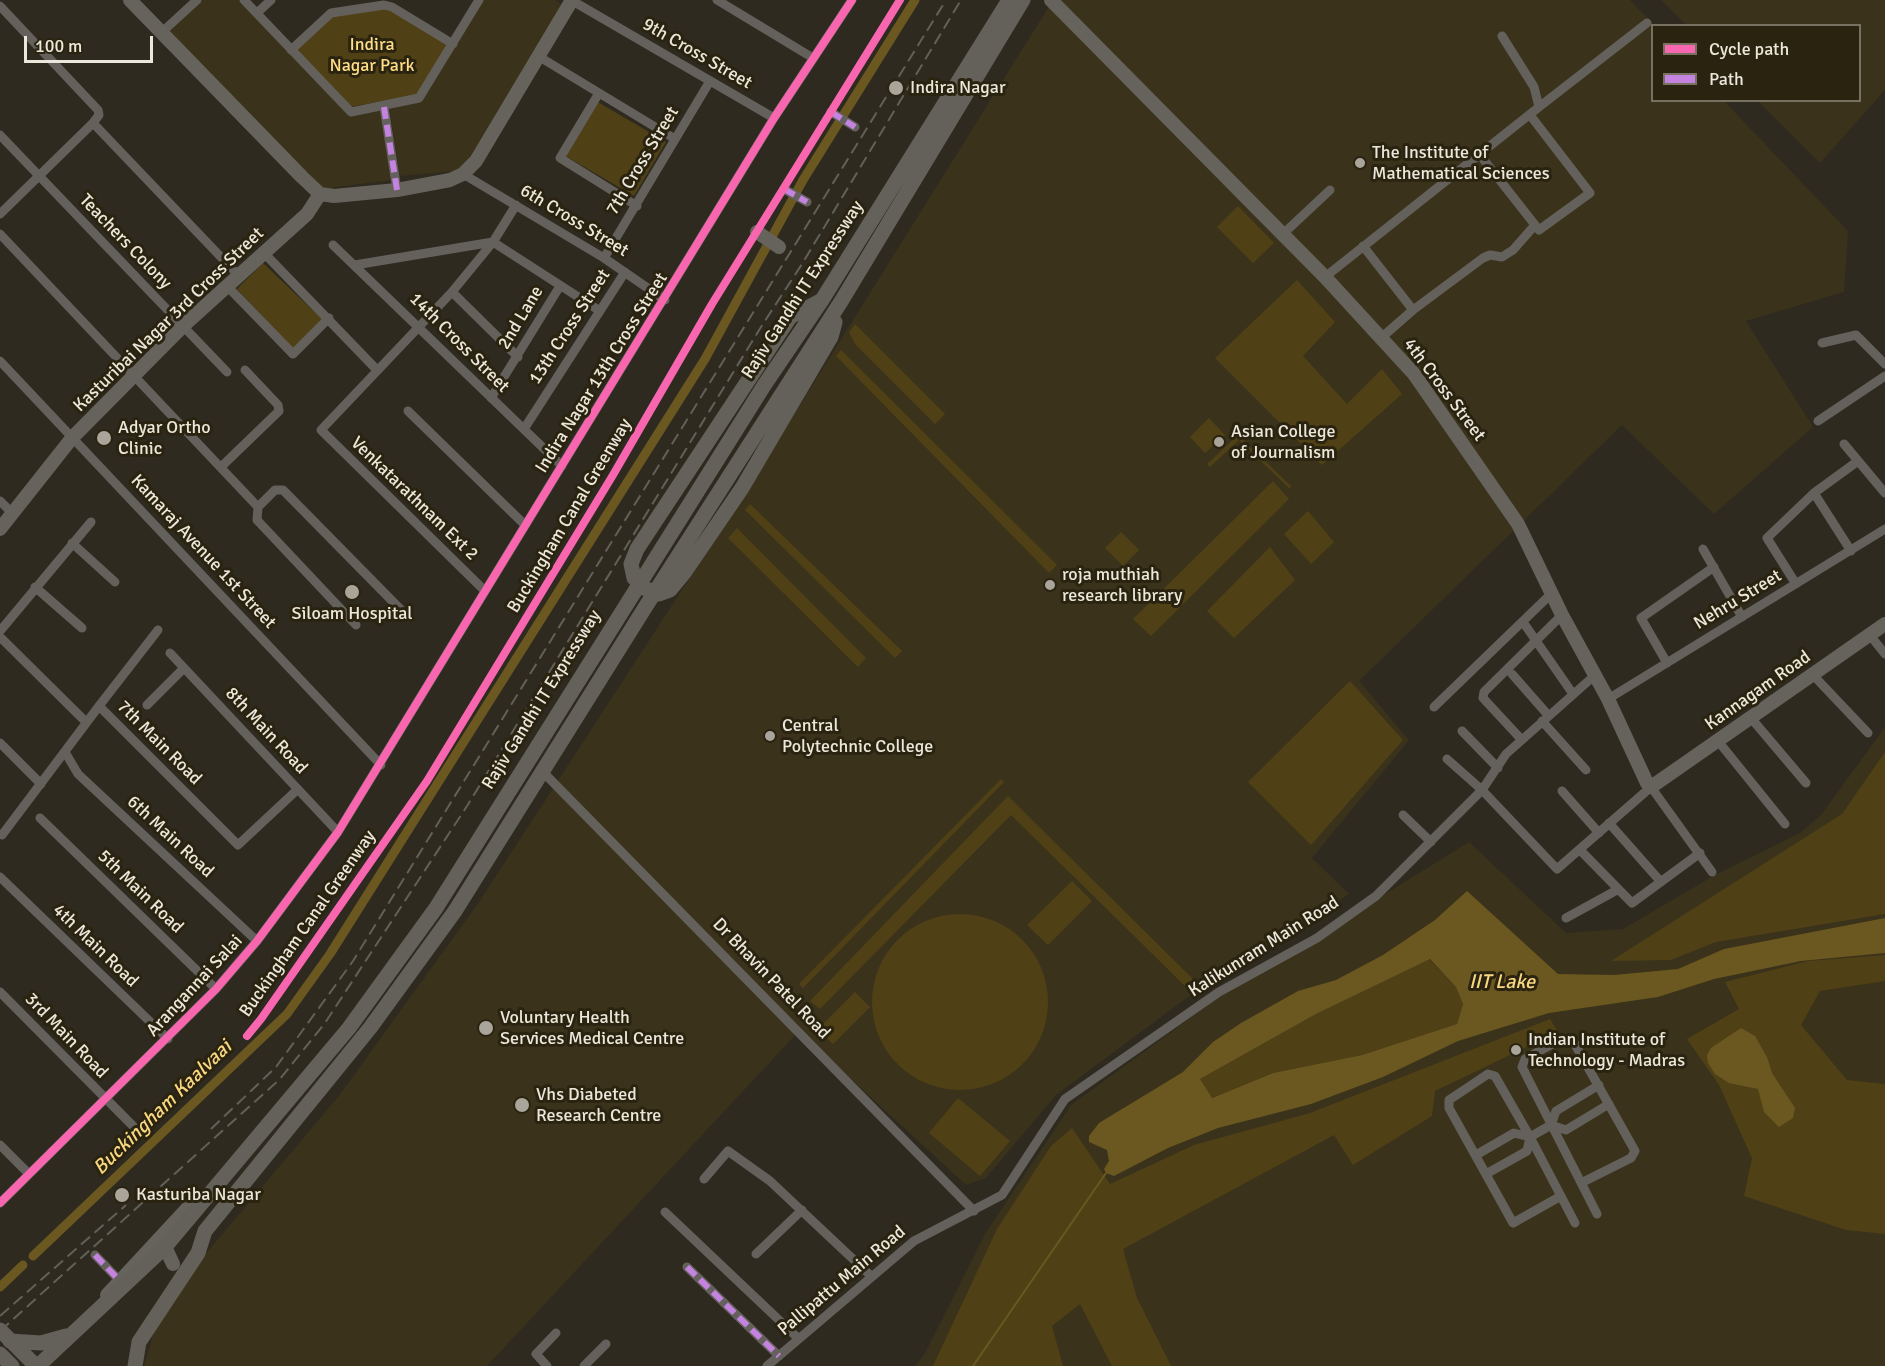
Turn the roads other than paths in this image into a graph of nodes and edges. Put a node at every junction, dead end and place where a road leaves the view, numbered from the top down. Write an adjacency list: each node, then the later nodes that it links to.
1 (130, 0): 15 (street)
2 (197, 0): 15 (street)
3 (244, 0): 13 (street)
4 (271, 0): 13 (street)
5 (571, 0): 19 (street); 21 (street, 9th Cross Street)
6 (717, 0): 20 (street)
7 (852, 0): 20 (street, Indira Nagar 13th Cross Street)
8 (1009, 0): 61 (main road, Rajiv Gandhi IT Expressway)
9 (1023, 0): 62 (main road, Rajiv Gandhi IT Expressway)
10 (1051, 0): 46 (street, 4th Cross Street)
11 (477, 1): 17 (street)
12 (0, 6): 28 (street)
13 (257, 13): 18 (street)
14 (1647, 22): 24 (street)
15 (161, 33): 38 (street)
16 (1502, 36): 24 (street)
17 (453, 44): 18 (street); 23 (street)
18 (291, 50): 23 (street)
19 (538, 56): 22 (street); 33 (street)
20 (813, 58): 27 (street, Indira Nagar 13th Cross Street)
21 (710, 81): 27 (street, 9th Cross Street); 31 (street, 7th Cross Street)
22 (599, 93): 31 (street); 41 (street)
23 (384, 107): 36 (street)
24 (1539, 107): 26 (street)
25 (831, 112): 29 (street)
26 (1530, 115): 32 (street); 43 (street)
27 (774, 118): 60 (street, Indira Nagar 13th Cross Street)
28 (93, 123): 34 (street); 55 (street)
29 (855, 127)
30 (0, 135): 34 (street, Teachers Colony)
31 (675, 139): 41 (street, 7th Cross Street)
32 (1480, 155): 43 (street); 50 (street)
33 (463, 174): 36 (street); 40 (street, 6th Cross Street)
34 (38, 176): 42 (street); 67 (street, Teachers Colony)
35 (784, 189): 39 (street)
36 (397, 190): 38 (street)
37 (1330, 190): 46 (street)
38 (320, 194): 51 (street, Kasturibai Nagar 3rd Cross Street)
39 (807, 202)
40 (516, 205): 47 (street); 52 (street, 6th Cross Street)
41 (637, 206): 52 (street, 7th Cross Street)
42 (0, 214)
43 (1535, 225): 63 (street)
44 (757, 232): 49 (street)
45 (0, 234): 76 (street)
46 (1282, 234): 56 (street, 4th Cross Street)
47 (493, 242): 53 (street); 58 (street); 59 (street)
48 (333, 245): 53 (street, 14th Cross Street)
49 (779, 246)
50 (1363, 246): 56 (street); 63 (street)
51 (265, 254): 55 (street, Kasturibai Nagar 3rd Cross Street); 65 (street)
52 (604, 258): 54 (street, 6th Cross Street)
53 (355, 265): 66 (street, 14th Cross Street)
54 (625, 272): 60 (street, 6th Cross Street); 64 (street, 13th Cross Street)
55 (239, 276): 57 (street, Kasturibai Nagar 3rd Cross Street)
56 (1324, 277): 68 (street, 4th Cross Street)
57 (227, 286): 65 (street); 67 (street, Kasturibai Nagar 3rd Cross Street)
58 (560, 286): 64 (street); 70 (street, 2nd Lane)
59 (452, 292): 66 (street); 70 (street)
60 (665, 300): 85 (street, Indira Nagar 13th Cross Street)
61 (822, 300): 62 (main road); 170 (main road, Rajiv Gandhi IT Expressway)
62 (842, 300): 143 (main road, Rajiv Gandhi IT Expressway)
63 (1413, 310): 68 (street)
64 (600, 311): 81 (street, 13th Cross Street)
65 (329, 318): 74 (street)
66 (418, 325): 74 (street); 78 (street, 14th Cross Street)
67 (183, 326): 75 (street, Teachers Colony); 76 (street, Kasturibai Nagar 3rd Cross Street)
68 (1381, 338): 104 (street, 4th Cross Street)
69 (1822, 343): 72 (street)
70 (518, 357): 78 (street, 2nd Lane)
71 (0, 361): 82 (street, Kamaraj Avenue 1st Street)
72 (1885, 364)
73 (245, 370): 86 (street)
74 (377, 370): 103 (street, Venkatarathnam Ext 2)
75 (227, 372)
76 (134, 376): 82 (street, Kasturibai Nagar 3rd Cross Street); 86 (street)
77 (1885, 376): 80 (street)
78 (491, 398): 81 (street, 14th Cross Street)
79 (408, 411): 93 (street)
80 (1818, 421)
81 (524, 429): 85 (street, 14th Cross Street)
82 (72, 438): 91 (street, Kasturibai Nagar 3rd Cross Street); 140 (street, Kamaraj Avenue 1st Street)
83 (1844, 444): 84 (street)
84 (1858, 461): 87 (street); 88 (street)
85 (562, 466): 93 (street, Indira Nagar 13th Cross Street)
86 (221, 467): 90 (street)
87 (1814, 493): 98 (street); 101 (street)
88 (1885, 493)
89 (0, 501): 91 (street)
90 (258, 507): 107 (street); 111 (street)
91 (12, 513): 94 (street, Kasturibai Nagar 3rd Cross Street)
92 (91, 522): 96 (street)
93 (525, 525): 103 (street, Indira Nagar 13th Cross Street)
94 (0, 529)
95 (1885, 529): 98 (street, Nehru Street)
96 (72, 543): 100 (street); 102 (street)
97 (1703, 549): 99 (street)
98 (1851, 551): 101 (street, Nehru Street)
99 (1714, 567): 108 (street); 120 (street)
100 (115, 582)
101 (1796, 584): 108 (street, Nehru Street)
102 (35, 587): 106 (street); 112 (street)
103 (485, 591): 140 (street, Indira Nagar 13th Cross Street)
104 (1552, 593): 105 (street, 4th Cross Street); 109 (street)
105 (1562, 615): 117 (street); 124 (street, 4th Cross Street)
106 (3, 617): 114 (street)
107 (408, 617)
108 (1742, 617): 120 (street, Nehru Street)
109 (1523, 622): 117 (street); 129 (street)
110 (1885, 624): 115 (street, Kannagam Road)
111 (356, 626)
112 (82, 628)
113 (158, 630): 128 (street, 7th Main Road)
114 (0, 631)
115 (1869, 634): 119 (street); 123 (street, Kannagam Road)
116 (0, 639): 132 (street)
117 (1536, 639): 125 (street); 135 (street)
118 (170, 653): 121 (street, 8th Main Road)
119 (1885, 654)
120 (1668, 663): 126 (street, Nehru Street)
121 (184, 668): 127 (street); 147 (street, 8th Main Road)
122 (1512, 674): 130 (street)
123 (1813, 675): 131 (street, Kannagam Road); 134 (street)
124 (1594, 676): 125 (street, Kalikunram Main Road); 126 (street, 4th Cross Street)
125 (1574, 694): 130 (street, Kalikunram Main Road)
126 (1608, 699): 146 (street, 4th Cross Street)
127 (147, 705)
128 (99, 706): 132 (street); 147 (street, 7th Main Road)
129 (1434, 706)
130 (1545, 718): 135 (street, Kalikunram Main Road); 142 (street)
131 (1751, 718): 136 (street, Kannagam Road); 144 (street)
132 (86, 722): 138 (street)
133 (1462, 731): 141 (street)
134 (1868, 733)
135 (1521, 740): 141 (street, Kalikunram Main Road)
136 (1718, 741): 146 (street, Kannagam Road); 153 (street)
137 (0, 743): 145 (street)
138 (65, 752): 145 (street); 165 (street, 6th Main Road)
139 (1447, 759): 148 (street)
140 (381, 765): 154 (street, Arangannai Salai)
141 (1498, 768): 148 (street, Kalikunram Main Road)
142 (1586, 770)
143 (542, 771): 185 (street, Dr Bhavin Patel Road); 205 (main road, Rajiv Gandhi IT Expressway)
144 (1806, 783)
145 (41, 784): 156 (street)
146 (1651, 787): 152 (street); 159 (street, 4th Cross Street)
147 (297, 789): 154 (street, 8th Main Road)
148 (1482, 790): 157 (street, Kalikunram Main Road); 158 (street)
149 (1562, 791): 155 (street)
150 (1403, 815): 157 (street)
151 (40, 819): 166 (street, 5th Main Road)
152 (1609, 823): 155 (street); 162 (street)
153 (1785, 824)
154 (338, 832): 165 (street, Arangannai Salai)
155 (1599, 833): 158 (street)
156 (1, 836)
157 (1431, 842): 185 (street, Kalikunram Main Road)
158 (1580, 850): 163 (street)
159 (1700, 853): 160 (street, 4th Cross Street); 162 (street)
160 (1712, 872)
161 (0, 878): 168 (street, 4th Main Road)
162 (1661, 882): 163 (street)
163 (1617, 890): 164 (street)
164 (1566, 918)
165 (257, 941): 166 (street, Arangannai Salai)
166 (216, 989): 168 (street, Arangannai Salai)
167 (0, 992): 171 (street, 3rd Main Road)
168 (168, 1039): 171 (street, Arangannai Salai)
169 (1599, 1085): 172 (street); 173 (street); 173 (street)
170 (296, 1092): 189 (main road, Rajiv Gandhi IT Expressway); 204 (main road)
171 (106, 1100): 174 (street, 3rd Main Road); 178 (street, Arangannai Salai)
172 (1609, 1104): 173 (street); 181 (street)
173 (1551, 1125): 175 (street); 181 (street)
174 (135, 1128)
175 (1530, 1137): 177 (street); 177 (street); 179 (street); 182 (street)
176 (0, 1145): 178 (street)
177 (1476, 1155): 179 (street)
178 (29, 1174): 183 (street, Arangannai Salai)
179 (1486, 1174): 182 (street)
180 (704, 1179): 184 (street)
181 (1581, 1183): 187 (street)
182 (1561, 1196): 188 (street)
183 (0, 1203)
184 (802, 1210): 190 (street); 194 (street)
185 (974, 1211): 194 (street, Pallipattu Main Road)
186 (665, 1212): 200 (street)
187 (1598, 1214)
188 (1575, 1223)
189 (163, 1243): 192 (street); 195 (street); 196 (main road, Rajiv Gandhi IT Expressway)
190 (756, 1254)
191 (95, 1255): 195 (street)
192 (173, 1264)
193 (687, 1268): 202 (street)
194 (871, 1276): 200 (street, Pallipattu Main Road)
195 (119, 1280): 196 (street)
196 (97, 1312): 198 (main road, Rajiv Gandhi IT Expressway)
197 (556, 1333): 206 (street)
198 (72, 1334): 199 (main road); 203 (main road, Rajiv Gandhi IT Expressway)
199 (5, 1336): 203 (main road)
200 (799, 1339): 202 (street, Pallipattu Main Road)
201 (606, 1344): 207 (street)
202 (779, 1356): 208 (street, Pallipattu Main Road)
203 (37, 1366)
204 (46, 1366)
205 (135, 1366)
206 (547, 1366)
207 (584, 1366)
208 (767, 1366)

